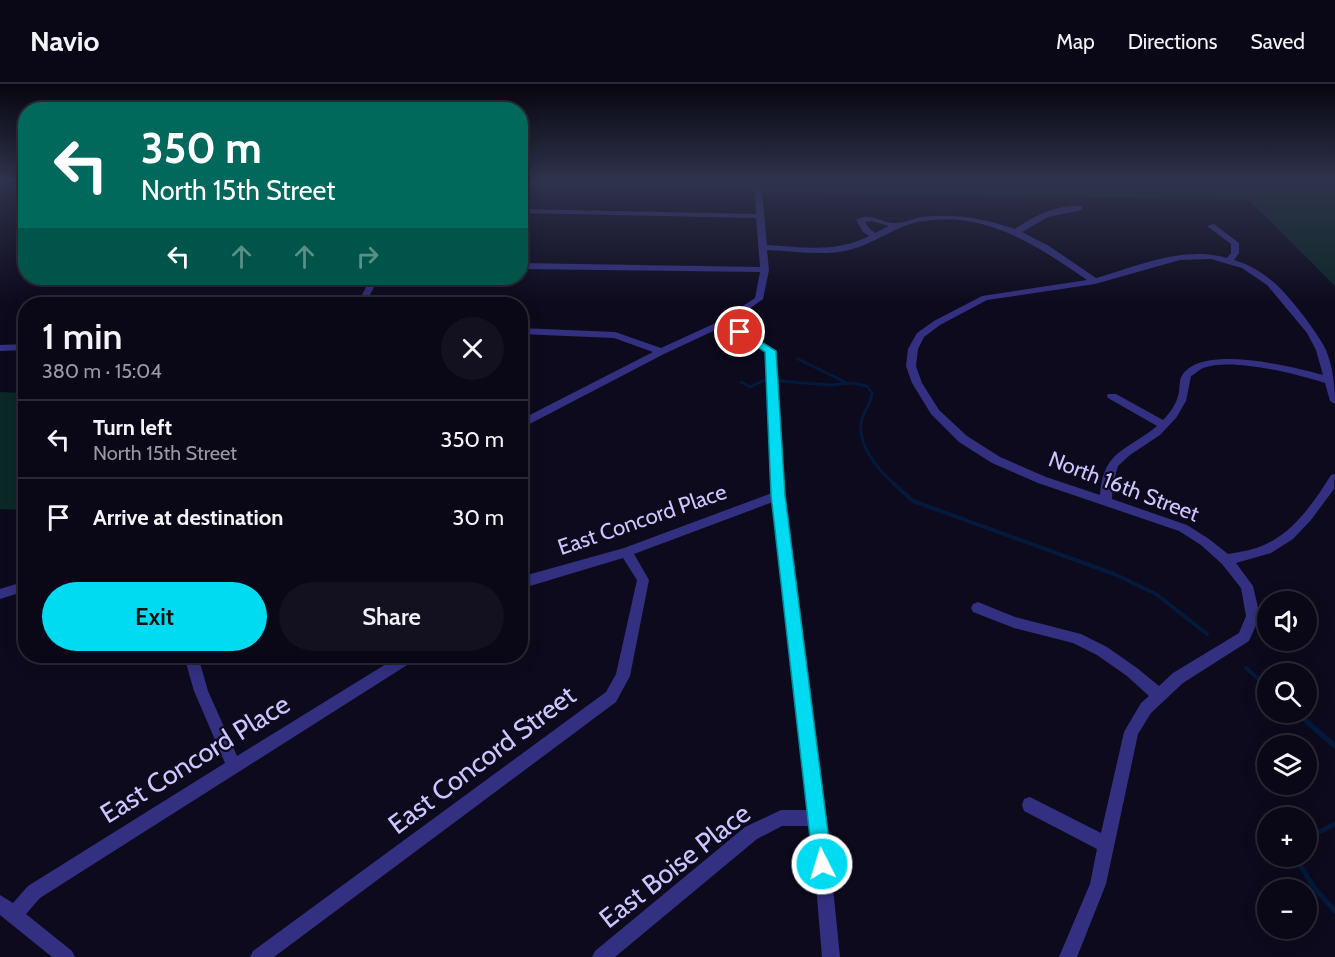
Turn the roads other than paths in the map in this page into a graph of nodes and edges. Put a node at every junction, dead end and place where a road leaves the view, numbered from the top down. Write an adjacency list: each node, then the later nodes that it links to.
1 (761, 222): 11 (street)
2 (861, 222): 10 (street)
3 (882, 222): 7 (street)
4 (914, 222): 7 (street)
5 (979, 222): 9 (street)
6 (1033, 222): 9 (street)
7 (898, 226): 10 (street)
8 (1211, 226): 12 (street)
9 (1016, 232): 15 (street)
10 (876, 237): 11 (street)
11 (763, 247): 14 (street)
12 (1230, 260): 15 (street); 21 (street)
13 (528, 266): 14 (street)
14 (765, 270): 16 (street)
15 (1095, 281): 28 (street, North 16th Street)
16 (725, 322): 20 (street); 27 (street)
17 (528, 331): 20 (street)
18 (18, 347): 19 (street)
19 (0, 348)
20 (662, 352): 24 (street)
21 (1330, 381): 23 (street); 25 (street)
22 (1112, 396): 25 (street)
23 (1335, 401)
24 (528, 421)
25 (1164, 424): 28 (street)
26 (1335, 478): 30 (street)
27 (778, 495): 29 (street, East Concord Place); 40 (street)
28 (1106, 500): 30 (street, North 16th Street)
29 (626, 552): 31 (street, East Concord Place); 44 (street, East Concord Street)
30 (1226, 560): 37 (street, North 16th Street)
31 (528, 580)
32 (18, 588): 33 (street)
33 (0, 594)
34 (978, 608): 37 (street)
35 (193, 663): 38 (street)
36 (399, 663): 38 (street, East Concord Place)
37 (1159, 695): 41 (street, North 16th Street)
38 (233, 765): 42 (street, East Concord Place)
39 (1030, 805): 41 (street)
40 (818, 818): 45 (street, East Boise Place); 46 (street)
41 (1107, 845): 47 (street, North 16th Street)
42 (7, 909): 43 (street)
43 (66, 957)
44 (259, 957)
45 (601, 957)
46 (831, 957)
47 (1068, 957)

